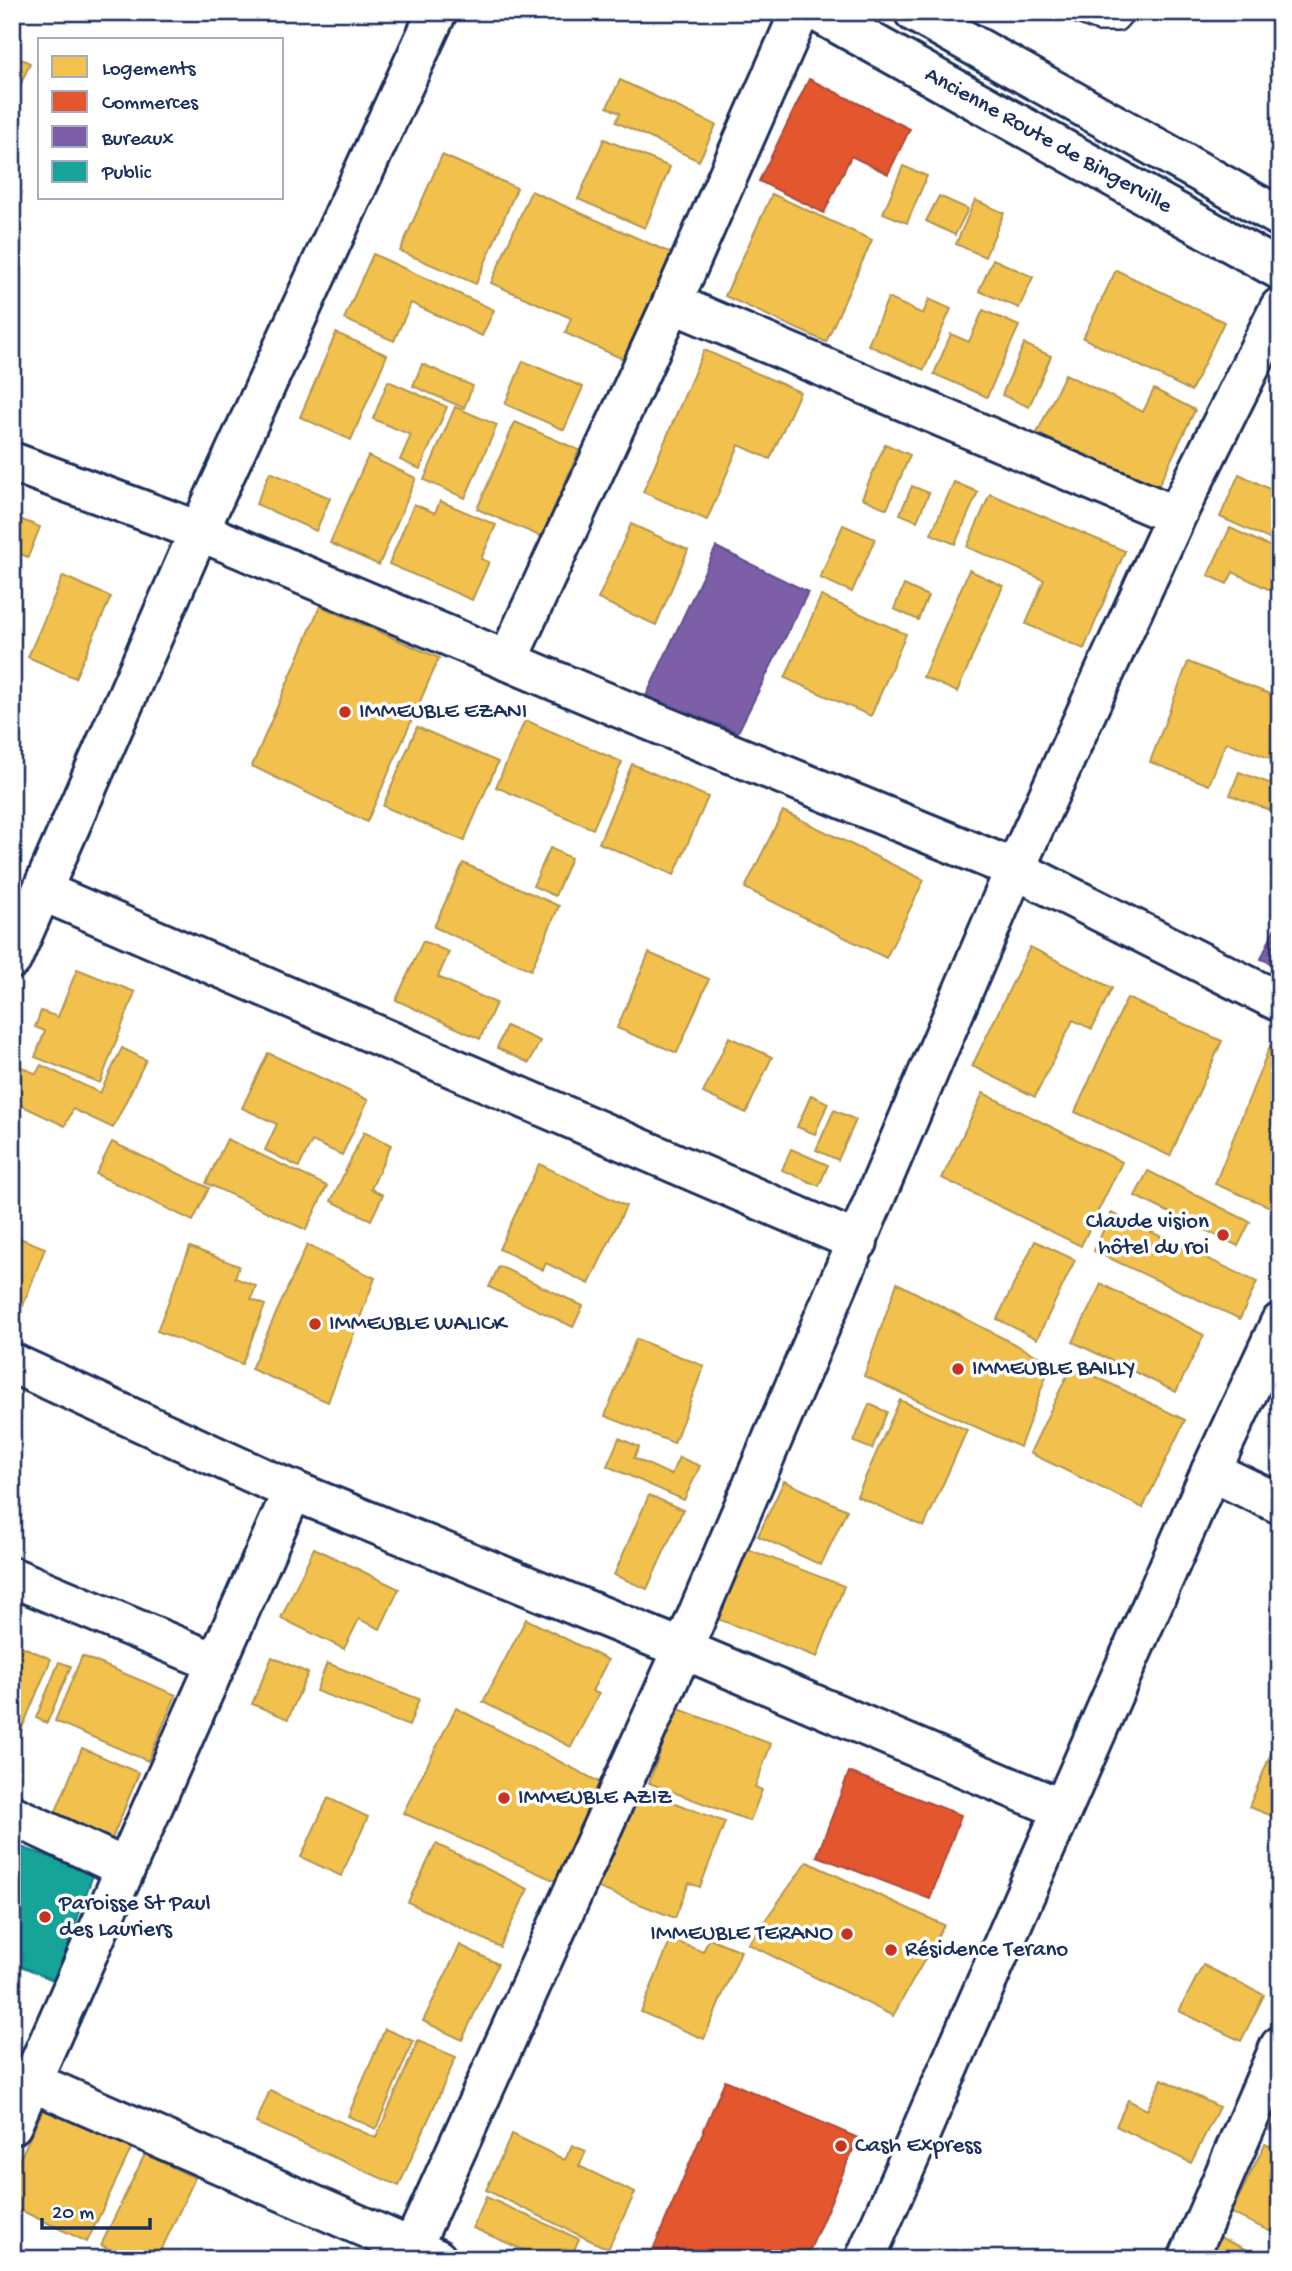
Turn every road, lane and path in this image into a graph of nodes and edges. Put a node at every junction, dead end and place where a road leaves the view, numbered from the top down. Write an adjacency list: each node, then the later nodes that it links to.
1 (437, 12): 13 (street)
2 (800, 12): 9 (street)
3 (817, 12): 8 (street, Ancienne Route de Bingerville)
4 (914, 12): 7 (street, Ancienne Route de Bingerville)
5 (1079, 12): 6 (lane)
6 (1124, 12)
7 (1280, 217)
8 (1280, 270)
9 (672, 303): 12 (street); 14 (street)
10 (1280, 307): 12 (street)
11 (12, 462): 13 (street)
12 (1176, 516): 15 (street)
13 (199, 531): 14 (street); 16 (street)
14 (508, 661): 15 (street)
15 (1015, 869): 18 (street); 19 (street)
16 (43, 891): 17 (street); 19 (street)
17 (12, 958)
18 (1280, 1002)
19 (858, 1242): 26 (street)
20 (1280, 1323): 22 (street)
21 (12, 1363): 23 (street)
22 (1211, 1471): 24 (street); 28 (street)
23 (293, 1490): 26 (street); 27 (street)
24 (1280, 1504)
25 (12, 1577): 27 (street)
26 (683, 1649): 28 (street); 34 (street)
27 (217, 1662): 30 (street)
28 (1062, 1809): 35 (street)
29 (12, 1815): 30 (street)
30 (125, 1868): 32 (street)
31 (1280, 2046): 36 (street)
32 (30, 2081): 33 (street); 34 (street)
33 (12, 2125)
34 (418, 2255)
35 (864, 2259)
36 (1188, 2259)

